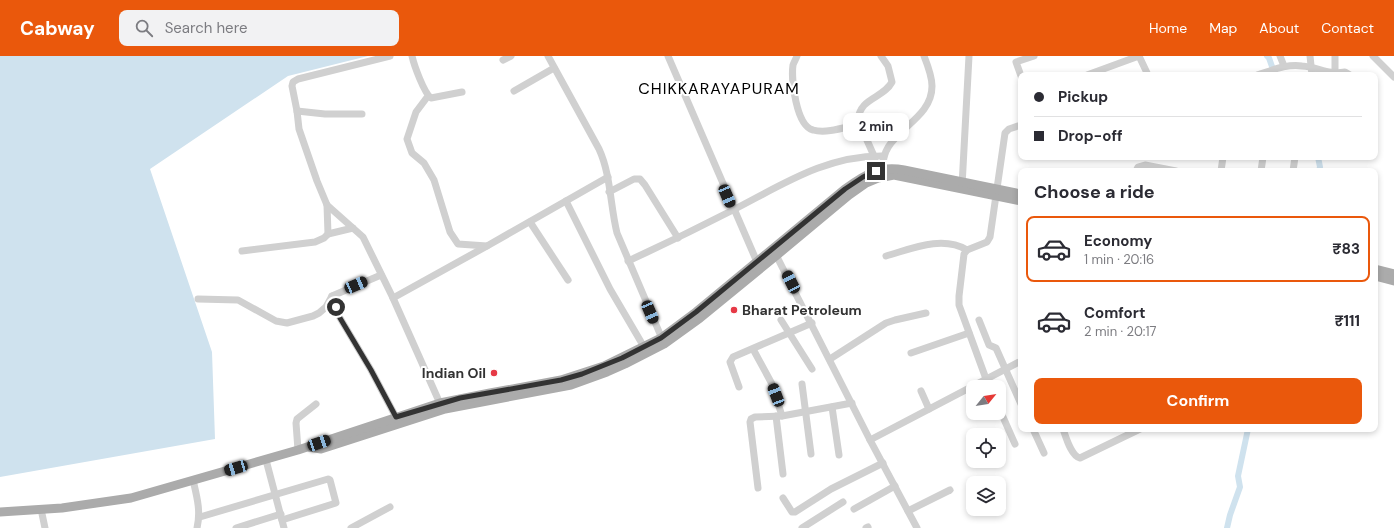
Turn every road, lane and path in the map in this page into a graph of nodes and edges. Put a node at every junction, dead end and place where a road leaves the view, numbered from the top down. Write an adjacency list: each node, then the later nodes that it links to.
1 (390, 56): 30 (street)
2 (412, 56): 29 (street)
3 (511, 56): 17 (street)
4 (548, 56): 18 (street)
5 (668, 56): 47 (street)
6 (797, 56): 32 (street)
7 (881, 56): 32 (street)
8 (924, 56): 35 (street)
9 (969, 56): 40 (street)
10 (1034, 56): 16 (street)
11 (1139, 56): 22 (street); 23 (street)
12 (1280, 56): 19 (street)
13 (1310, 56): 20 (street)
14 (1335, 56): 25 (street)
15 (1373, 56): 26 (street)
16 (1014, 59): 21 (street)
17 (502, 60)
18 (554, 68): 28 (street); 39 (street)
19 (1278, 68): 20 (street); 24 (street)
20 (1311, 71)
21 (1019, 72)
22 (1095, 72)
23 (1147, 72)
24 (1266, 72)
25 (1333, 72)
26 (1394, 77)
27 (462, 92): 29 (street)
28 (514, 92)
29 (428, 96): 52 (street)
30 (297, 111): 31 (street); 46 (street)
31 (362, 114)
32 (859, 124): 34 (street)
33 (1018, 126): 42 (street)
34 (874, 156): 35 (street); 38 (street); 47 (street)
35 (884, 156): 38 (street)
36 (1139, 168): 37 (street)
37 (1160, 168)
38 (880, 173): 40 (main road); 55 (main road)
39 (608, 177): 41 (street); 45 (street)
40 (962, 185): 42 (main road)
41 (609, 192): 51 (street); 57 (street)
42 (996, 192): 43 (main road); 44 (main road); 53 (street)
43 (1018, 194)
44 (1018, 200)
45 (566, 201): 48 (street); 75 (street)
46 (327, 205): 49 (street); 50 (street)
47 (733, 210): 51 (street); 58 (street)
48 (530, 222): 52 (street); 63 (street)
49 (353, 228): 50 (street); 61 (street)
50 (328, 234): 54 (street)
51 (678, 238): 57 (street)
52 (487, 246): 66 (street)
53 (967, 250): 56 (street); 73 (street)
54 (242, 251)
55 (775, 252): 58 (main road); 71 (street); 74 (main road)
56 (886, 256)
57 (628, 261): 74 (street)
58 (757, 262): 74 (main road)
59 (1378, 270): 60 (main road)
60 (1394, 274)
61 (381, 275): 65 (street); 66 (street)
62 (1378, 277): 64 (main road)
63 (568, 280)
64 (1394, 281)
65 (332, 296): 67 (street); 94 (street)
66 (393, 298): 89 (street)
67 (198, 299)
68 (926, 313): 78 (street)
69 (780, 320): 72 (street)
70 (979, 320): 81 (street)
71 (812, 323): 72 (street); 78 (street)
72 (790, 333): 76 (street); 80 (street)
73 (969, 333): 77 (street); 82 (street)
74 (663, 341): 75 (main road); 89 (main road)
75 (644, 347): 89 (main road)
76 (753, 349): 84 (street); 93 (street)
77 (911, 353)
78 (830, 359): 87 (street)
79 (1018, 363): 81 (street)
80 (812, 369)
81 (1005, 370): 82 (street); 86 (street)
82 (986, 379): 91 (street)
83 (802, 384): 92 (street)
84 (739, 387)
85 (921, 391): 91 (street)
86 (1018, 398)
87 (852, 403): 90 (street); 99 (street)
88 (316, 404): 101 (street)
89 (441, 406): 94 (main road)
90 (832, 407): 92 (street); 104 (street)
91 (929, 409): 99 (street)
92 (806, 411): 93 (street); 103 (street)
93 (779, 416): 107 (street); 110 (street)
94 (398, 420): 101 (main road)
95 (1004, 420): 100 (street)
96 (1034, 432): 102 (street)
97 (1063, 432): 98 (street)
98 (1134, 432)
99 (870, 440): 106 (street)
100 (1015, 444)
101 (303, 448): 105 (main road)
102 (1044, 453)
103 (811, 454)
104 (839, 455)
105 (266, 460): 108 (main road); 112 (street)
106 (883, 463): 109 (street); 113 (street)
107 (783, 474)
108 (193, 480): 116 (main road); 120 (street)
109 (895, 486): 117 (street); 118 (street)
110 (758, 488)
111 (950, 490): 118 (street)
112 (276, 494): 120 (street); 121 (street); 121 (street)
113 (783, 498)
114 (843, 502): 128 (street)
115 (390, 506): 122 (street)
116 (41, 509): 119 (main road); 123 (street)
117 (854, 509)
118 (908, 511): 129 (street)
119 (0, 512)
120 (200, 517): 124 (street)
121 (281, 517): 125 (street); 126 (street)
122 (363, 525): 127 (street)
123 (45, 528)
124 (197, 528)
125 (236, 528)
126 (284, 528)
127 (351, 528)
128 (802, 528)
129 (917, 528)

